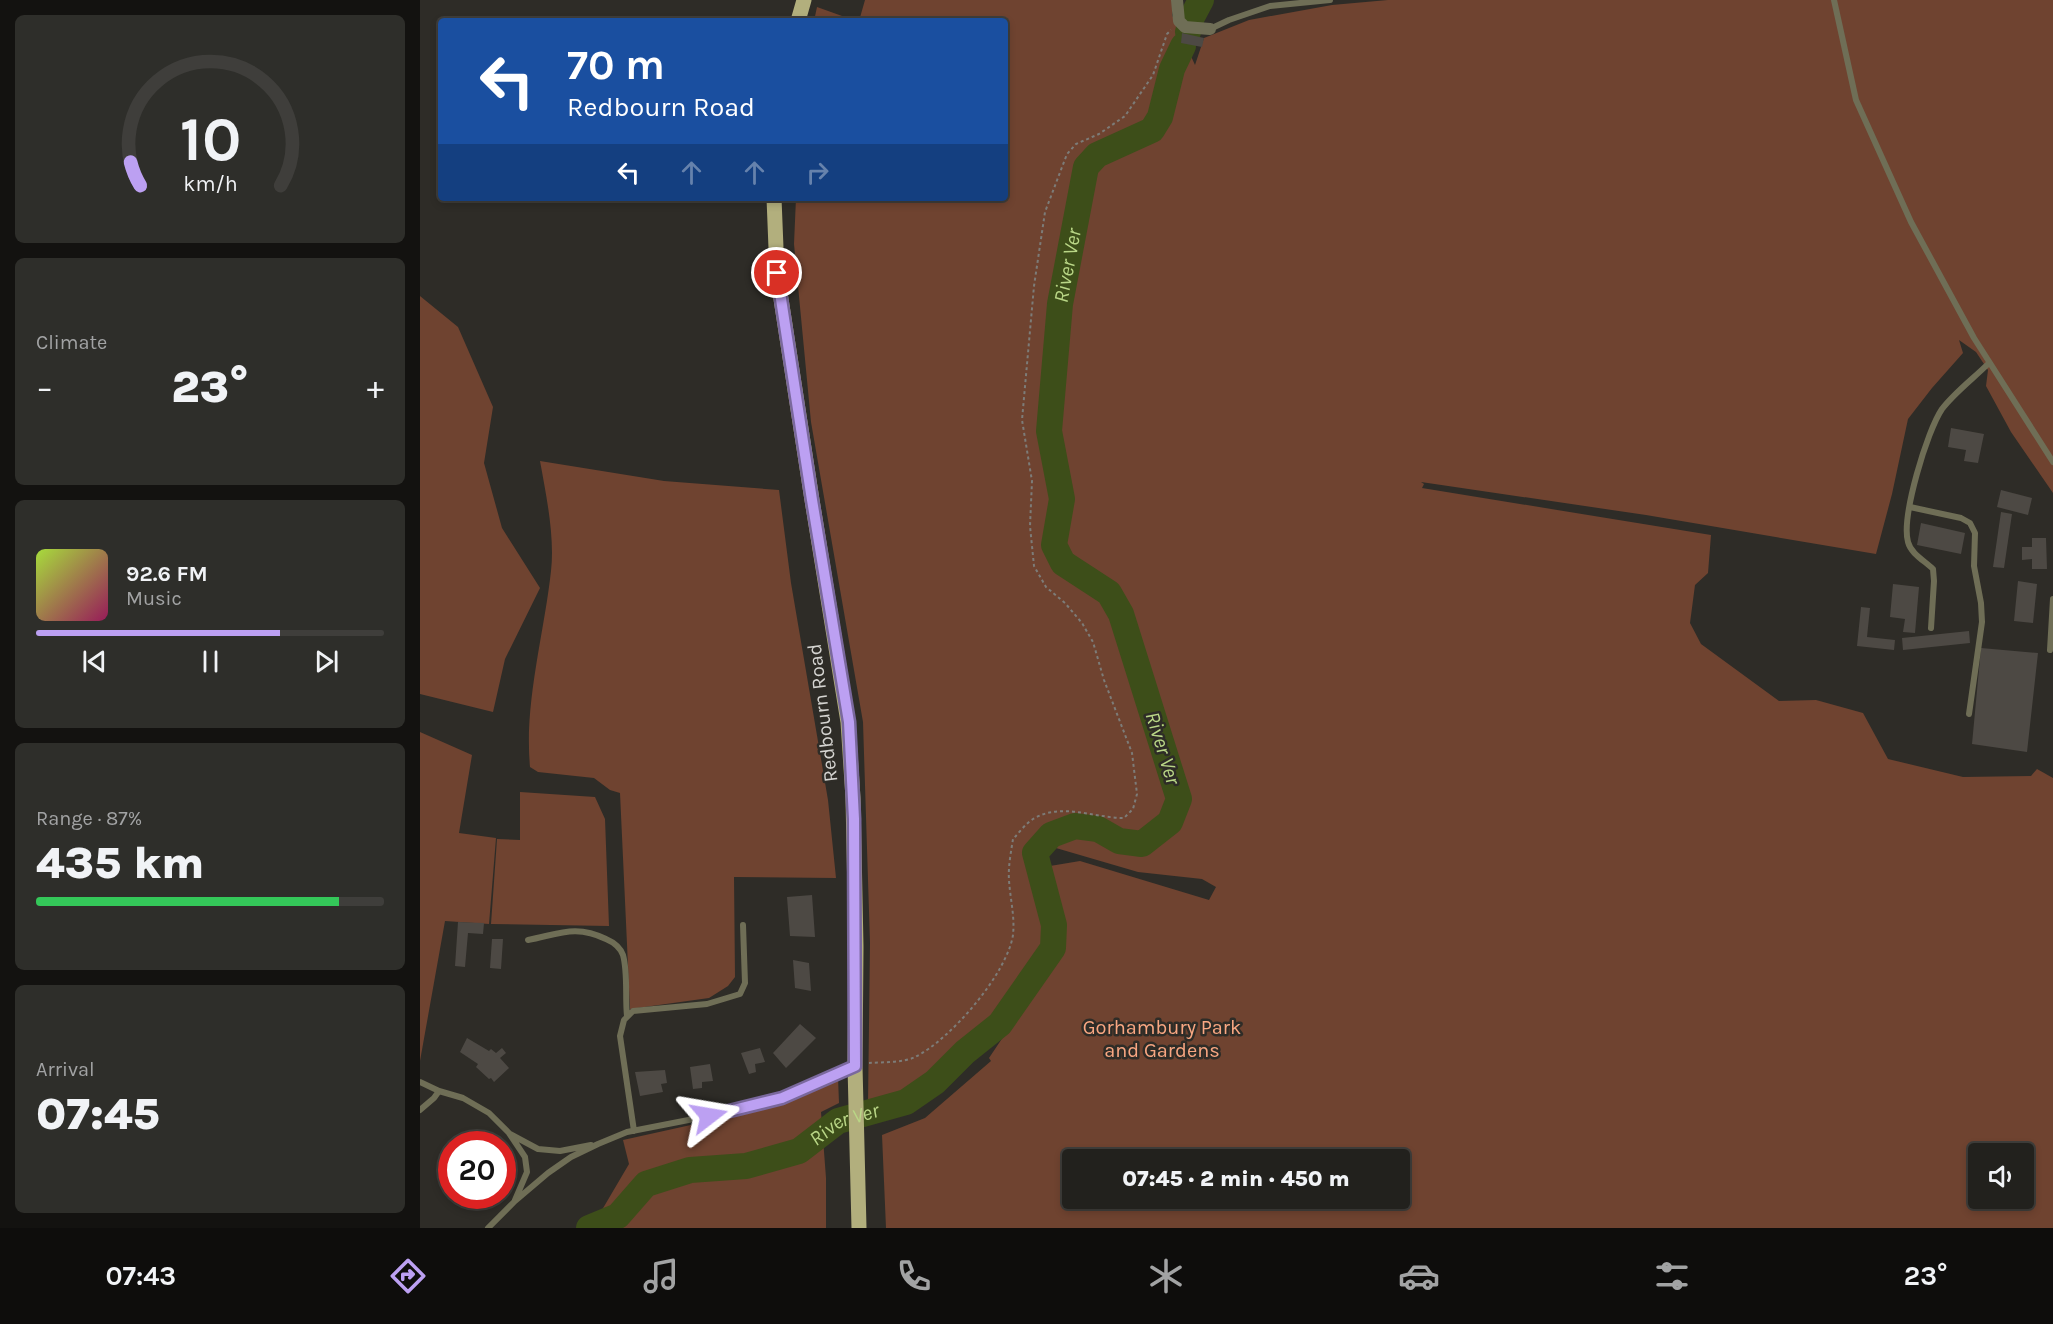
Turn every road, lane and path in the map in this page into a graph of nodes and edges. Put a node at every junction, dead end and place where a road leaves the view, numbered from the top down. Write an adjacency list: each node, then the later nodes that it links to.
1 (804, 0): 5 (main road)
2 (1177, 0): 6 (street)
3 (1330, 0): 7 (lane)
4 (1834, 0): 9 (lane)
5 (799, 18)
6 (1182, 24): 7 (street); 19 (path)
7 (1210, 29)
8 (774, 201): 19 (main road, Redbourn Road)
9 (1989, 363): 10 (lane); 11 (lane)
10 (2053, 462)
11 (1910, 507): 13 (lane); 15 (lane)
12 (2053, 598): 14 (lane)
13 (1931, 628)
14 (2050, 650)
15 (1969, 714)
16 (743, 925): 18 (lane)
17 (528, 940): 18 (lane)
18 (627, 1016): 24 (lane)
19 (861, 1065): 24 (lane); 32 (main road, Redbourn Road)
20 (420, 1082): 21 (lane)
21 (439, 1091): 22 (lane); 23 (lane)
22 (420, 1110)
23 (507, 1131)
24 (634, 1131): 27 (lane)
25 (516, 1137): 27 (lane)
26 (516, 1144): 28 (lane)
27 (598, 1144): 29 (lane)
28 (516, 1198)
29 (516, 1200)
30 (507, 1209): 31 (lane)
31 (488, 1228)
32 (859, 1228)

